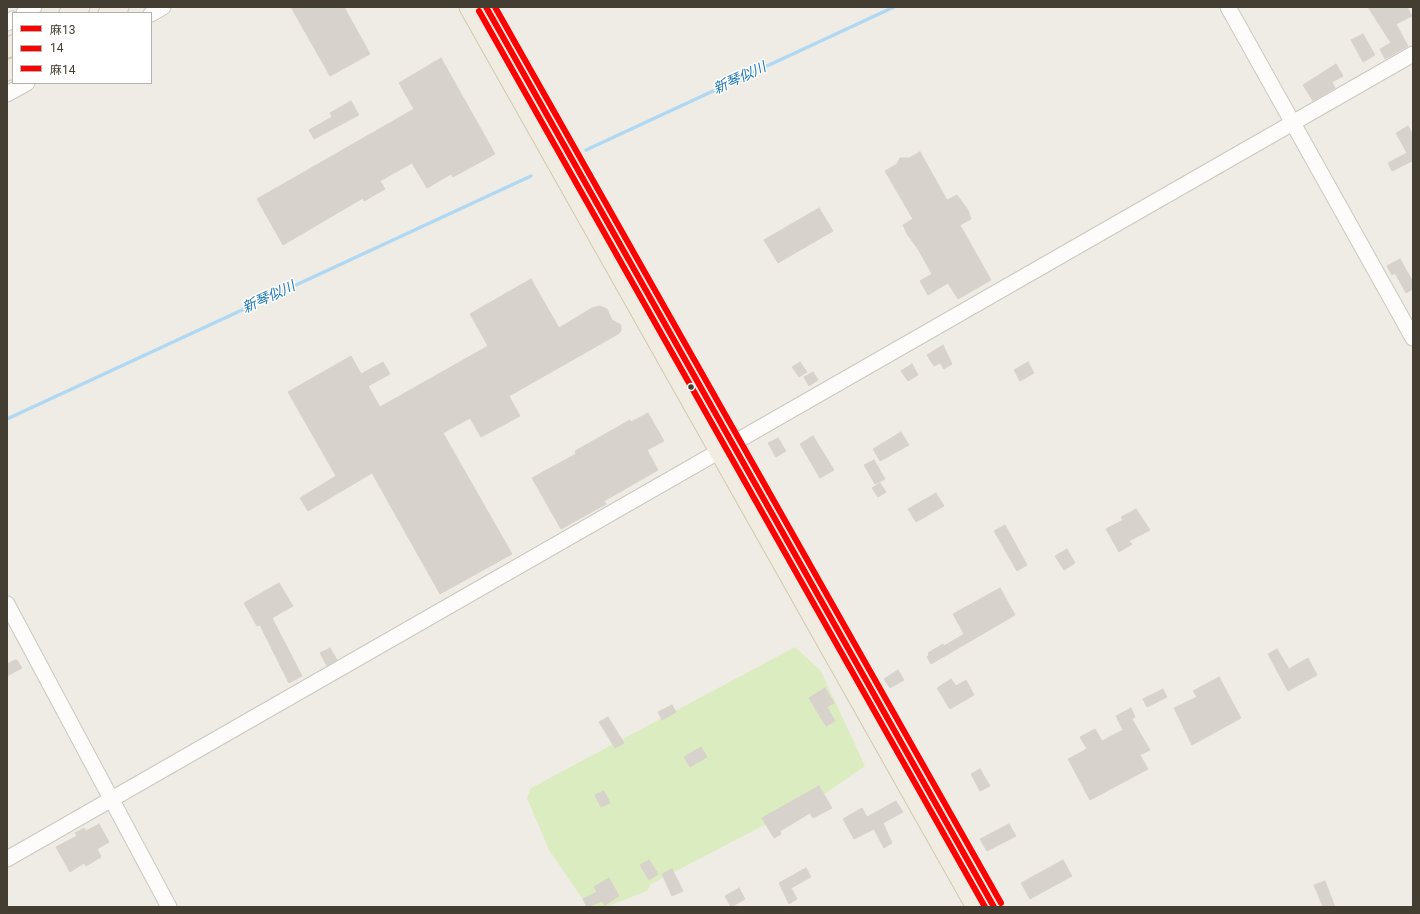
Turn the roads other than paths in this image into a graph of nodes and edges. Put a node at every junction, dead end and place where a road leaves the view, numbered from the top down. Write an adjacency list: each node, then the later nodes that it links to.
1 (80, 7): 7 (main road)
2 (119, 7): 8 (main road)
3 (163, 7): 9 (street)
4 (469, 7): 15 (main road)
5 (486, 7): 15 (main road)
6 (1228, 7): 13 (street)
7 (71, 12)
8 (110, 12)
9 (152, 13)
10 (1413, 54): 13 (street)
11 (25, 84): 12 (street)
12 (7, 94)
13 (1293, 123): 14 (street); 15 (street)
14 (1413, 338)
15 (725, 448): 17 (street); 20 (main road); 21 (main road)
16 (7, 604): 17 (street)
17 (112, 799): 18 (street); 19 (street)
18 (7, 859)
19 (169, 907)
20 (976, 907)
21 (994, 907)

